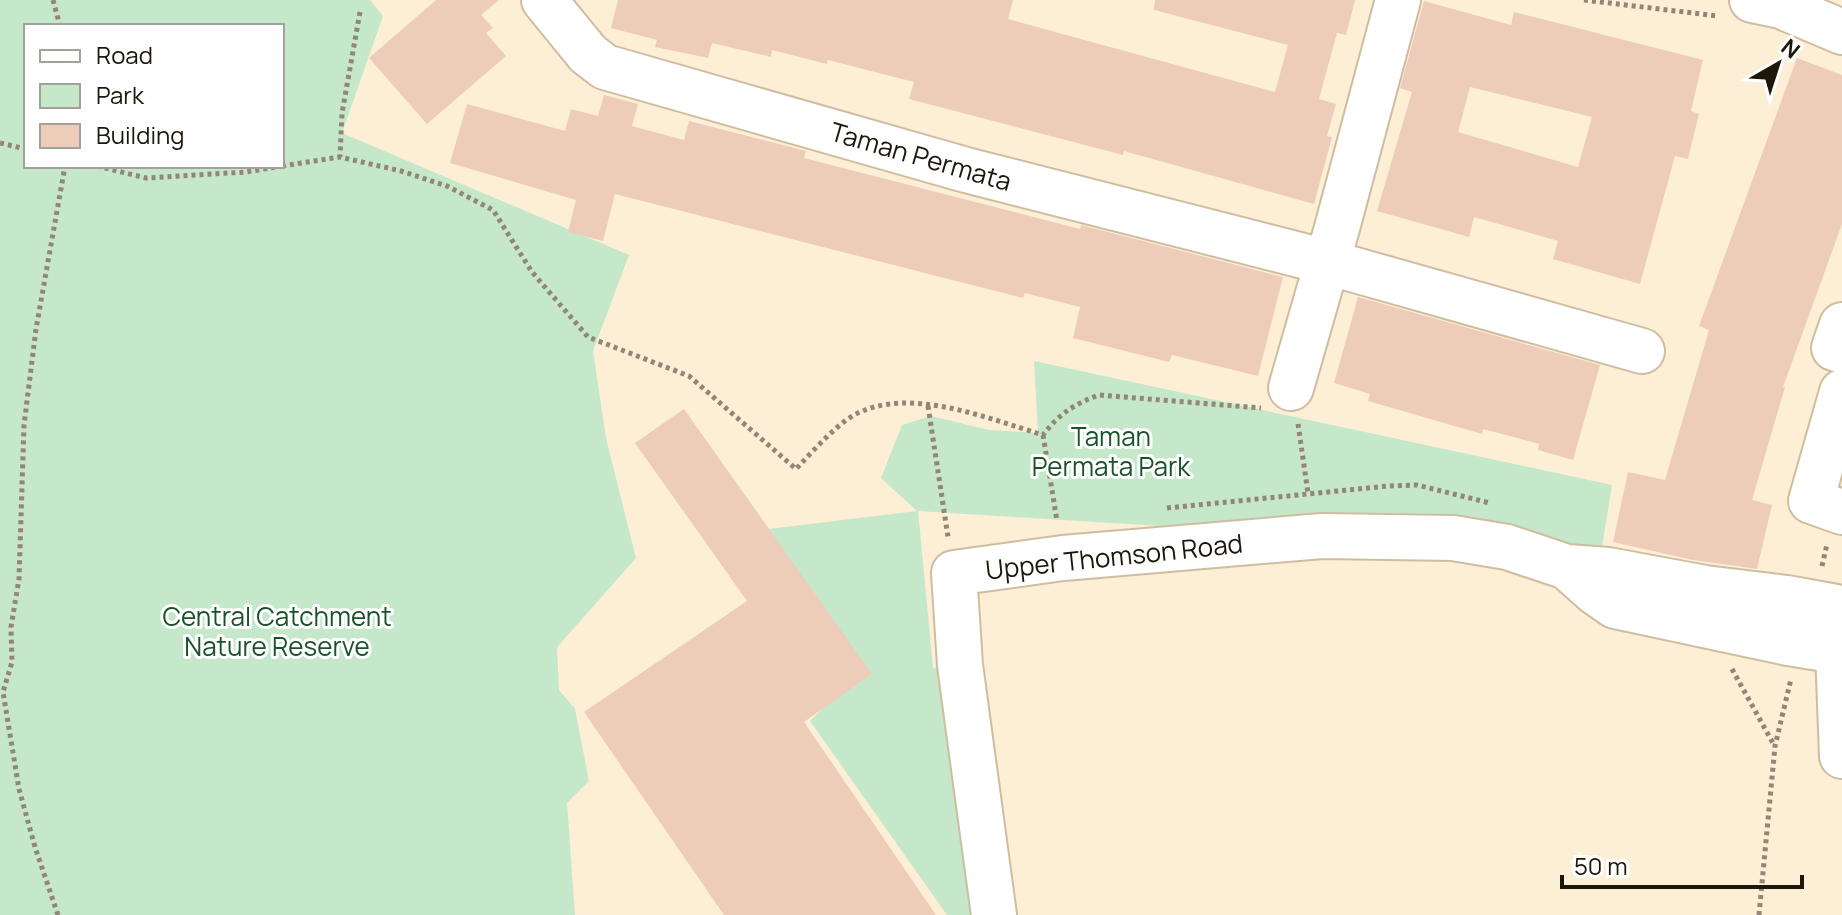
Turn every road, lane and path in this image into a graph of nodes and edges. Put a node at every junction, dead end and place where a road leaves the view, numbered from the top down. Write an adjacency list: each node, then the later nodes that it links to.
1 (53, 0): 7 (path)
2 (1398, 0): 16 (street)
3 (1584, 0): 5 (path)
4 (553, 5): 16 (street, Taman Permata)
5 (1762, 6): 8 (street)
6 (360, 12): 11 (path)
7 (59, 24)
8 (1842, 32)
9 (0, 143): 10 (path)
10 (24, 149)
11 (340, 157): 12 (path); 22 (path)
12 (284, 166)
13 (65, 168): 37 (path)
14 (105, 168): 15 (path)
15 (270, 168)
16 (1327, 262): 18 (street, Taman Permata); 21 (street)
17 (1842, 325): 19 (street)
18 (1642, 351)
19 (1842, 351)
20 (1842, 392): 27 (street)
21 (1294, 398): 23 (path); 24 (path)
22 (928, 406): 23 (path); 30 (path)
23 (1043, 435): 28 (path)
24 (1308, 492): 25 (path); 26 (path); 29 (path)
25 (1496, 505)
26 (1154, 509)
27 (1838, 510): 32 (path)
28 (1063, 531): 29 (street, Upper Thomson Road); 30 (street, Upper Thomson Road)
29 (1315, 538): 31 (street, Upper Thomson Road)
30 (951, 555): 38 (street, Upper Thomson Road)
31 (1567, 567): 32 (street, Upper Thomson Road); 33 (street, Upper Thomson Road)
32 (1824, 605)
33 (1827, 642): 35 (path); 36 (street)
34 (1730, 665): 35 (path)
35 (1775, 746): 39 (path)
36 (1842, 756)
37 (58, 915)
38 (994, 915)
39 (1759, 915)

